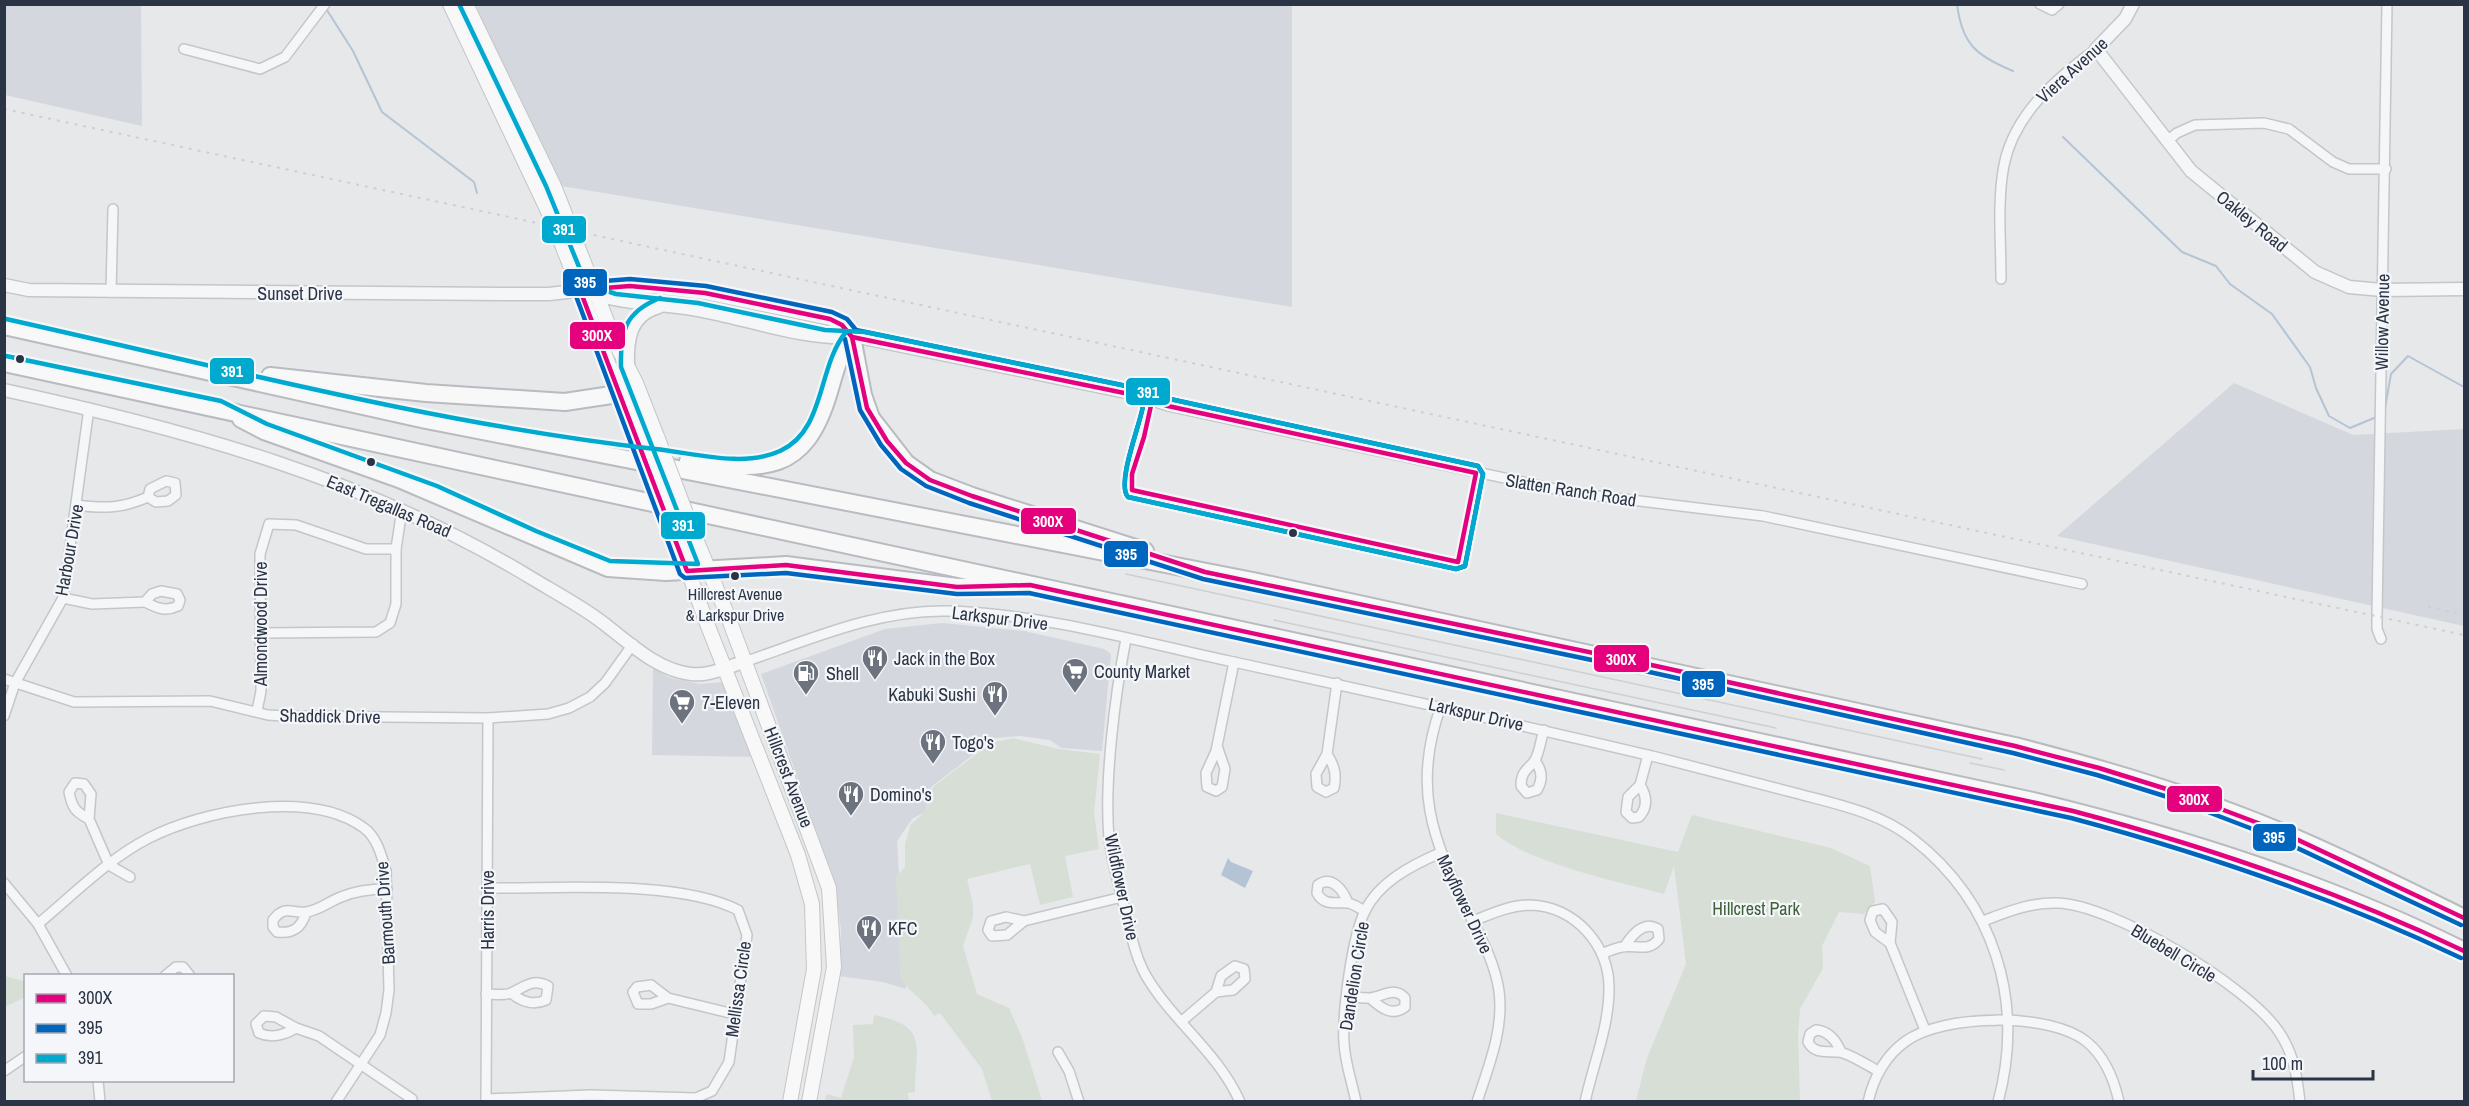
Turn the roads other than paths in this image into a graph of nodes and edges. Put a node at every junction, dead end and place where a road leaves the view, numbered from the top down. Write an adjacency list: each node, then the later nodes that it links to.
1 (325, 4): 8 (street)
2 (450, 4): 16 (main road, Hillcrest Avenue)
3 (466, 4): 19 (main road, Hillcrest Avenue)
4 (2040, 4): 5 (street)
5 (2059, 4)
6 (2133, 4): 9 (street, Viera Avenue)
7 (2387, 4): 11 (street, Willow Avenue)
8 (184, 49)
9 (2096, 49): 10 (street, Oakley Road); 13 (street, Viera Avenue)
10 (2167, 141): 11 (street); 17 (street, Oakley Road)
11 (2386, 169): 17 (street, Willow Avenue)
12 (112, 209): 18 (street)
13 (2001, 279)
14 (4, 285): 18 (street, Sunset Drive)
15 (2464, 289): 17 (street, Oakley Road)
16 (580, 290): 18 (street, Sunset Drive); 19 (street, Sunset Drive); 27 (main road, Hillcrest Avenue)
17 (2382, 290): 44 (street, Willow Avenue)
18 (111, 292)
19 (596, 292): 20 (street, Slatten Ranch Road); 22 (street, Slatten Ranch Road); 25 (main road, Hillcrest Avenue)
20 (663, 305): 22 (street, Slatten Ranch Road); 25 (street)
21 (4, 326): 24 (highway)
22 (852, 337): 30 (highway); 37 (highway); 38 (street, Slatten Ranch Road)
23 (4, 363): 29 (highway)
24 (163, 363): 27 (highway); 30 (highway)
25 (627, 366): 35 (main road, Hillcrest Avenue, bridge)
26 (4, 390): 28 (street, East Tregallas Road)
27 (618, 394): 36 (main road, Hillcrest Avenue, bridge)
28 (90, 408): 32 (street, Harbour Drive); 33 (street, East Tregallas Road)
29 (219, 408): 36 (highway); 39 (highway)
30 (555, 445): 37 (highway)
31 (148, 497): 32 (street)
32 (77, 505): 40 (street, Harbour Drive)
33 (402, 509): 34 (street); 45 (street, East Tregallas Road)
34 (396, 549): 42 (street); 42 (street, Almondwood Drive)
35 (709, 570): 36 (highway); 39 (highway); 46 (main road, Hillcrest Avenue)
36 (687, 571): 48 (main road, Hillcrest Avenue)
37 (1205, 572): 73 (highway)
38 (2082, 584)
39 (1030, 585): 80 (highway)
40 (63, 598): 41 (street); 50 (street, Harbour Drive)
41 (145, 602)
42 (262, 633): 53 (street, Almondwood Drive)
43 (1126, 639): 46 (street, Larkspur Drive); 47 (street, Larkspur Drive); 69 (street, Wildflower Drive)
44 (2381, 639)
45 (633, 644): 48 (street, East Tregallas Road); 55 (street, Shaddick Drive)
46 (744, 662): 48 (street, East Tregallas Road); 110 (main road, Hillcrest Avenue)
47 (1234, 662): 51 (street, Larkspur Drive); 57 (street)
48 (725, 668): 109 (main road, Hillcrest Avenue)
49 (4, 679): 50 (street, Shaddick Drive)
50 (15, 683): 53 (street, Shaddick Drive); 54 (street, Harbour Drive)
51 (1337, 683): 52 (street, Larkspur Drive); 58 (street)
52 (1441, 706): 56 (street, Larkspur Drive); 63 (street, Mayflower Drive)
53 (257, 711): 55 (street, Shaddick Drive)
54 (4, 716)
55 (488, 718): 67 (street, Harris Drive)
56 (1544, 730): 59 (street, Larkspur Drive); 60 (street)
57 (1217, 746)
58 (1327, 754)
59 (1648, 755): 61 (street); 76 (street, Larkspur Drive)
60 (1535, 761)
61 (1640, 785)
62 (89, 819): 64 (street)
63 (1440, 853): 71 (street, Dandelion Circle); 75 (street, Mayflower Drive)
64 (109, 865): 65 (street); 68 (street, Barmouth Drive); 77 (street, Barmouth Drive)
65 (130, 877)
66 (4, 883): 77 (street)
67 (486, 888): 87 (street, Harris Drive); 91 (street, Mellissa Circle)
68 (387, 889): 72 (street); 99 (street, Barmouth Drive)
69 (1122, 897): 74 (street); 92 (street, Wildflower Drive)
70 (1348, 903): 71 (street)
71 (1365, 911): 88 (street, Dandelion Circle)
72 (306, 912)
73 (2464, 918)
74 (1024, 921)
75 (1473, 921): 81 (street); 114 (street, Mayflower Drive)
76 (1983, 921): 93 (street, Larkspur Drive); 119 (street, Bluebell Circle)
77 (38, 924): 82 (street)
78 (1890, 943): 95 (street)
79 (1625, 946): 81 (street)
80 (2464, 951)
81 (1603, 953): 115 (street)
82 (66, 974)
83 (167, 974): 84 (street)
84 (189, 974)
85 (1216, 992): 92 (street)
86 (511, 993): 87 (street)
87 (486, 994): 105 (street, Harris Drive)
88 (1348, 996): 90 (street); 113 (street, Dandelion Circle)
89 (668, 998): 91 (street)
90 (1370, 999)
91 (734, 1014): 106 (street, Mellissa Circle)
92 (1182, 1021): 112 (street, Wildflower Drive)
93 (2009, 1021): 95 (street); 117 (street, Larkspur Drive); 118 (street)
94 (296, 1028): 99 (street)
95 (1925, 1030): 101 (street)
96 (1058, 1052): 111 (street)
97 (1840, 1052): 101 (street)
98 (24, 1057): 100 (street)
99 (361, 1065): 104 (street); 108 (street, Barmouth Drive)
100 (4, 1071)
101 (1878, 1071): 116 (street)
102 (98, 1082): 107 (street)
103 (591, 1098): 105 (street, Mellissa Circle); 106 (street, Mellissa Circle)
104 (412, 1100)
105 (486, 1100)
106 (696, 1100)
107 (100, 1101)
108 (336, 1101)
109 (790, 1101)
110 (809, 1101)
111 (1079, 1101)
112 (1240, 1101)
113 (1356, 1101)
114 (1477, 1101)
115 (1585, 1101)
116 (1868, 1101)
117 (1998, 1101)
118 (2119, 1101)
119 (2300, 1101)

